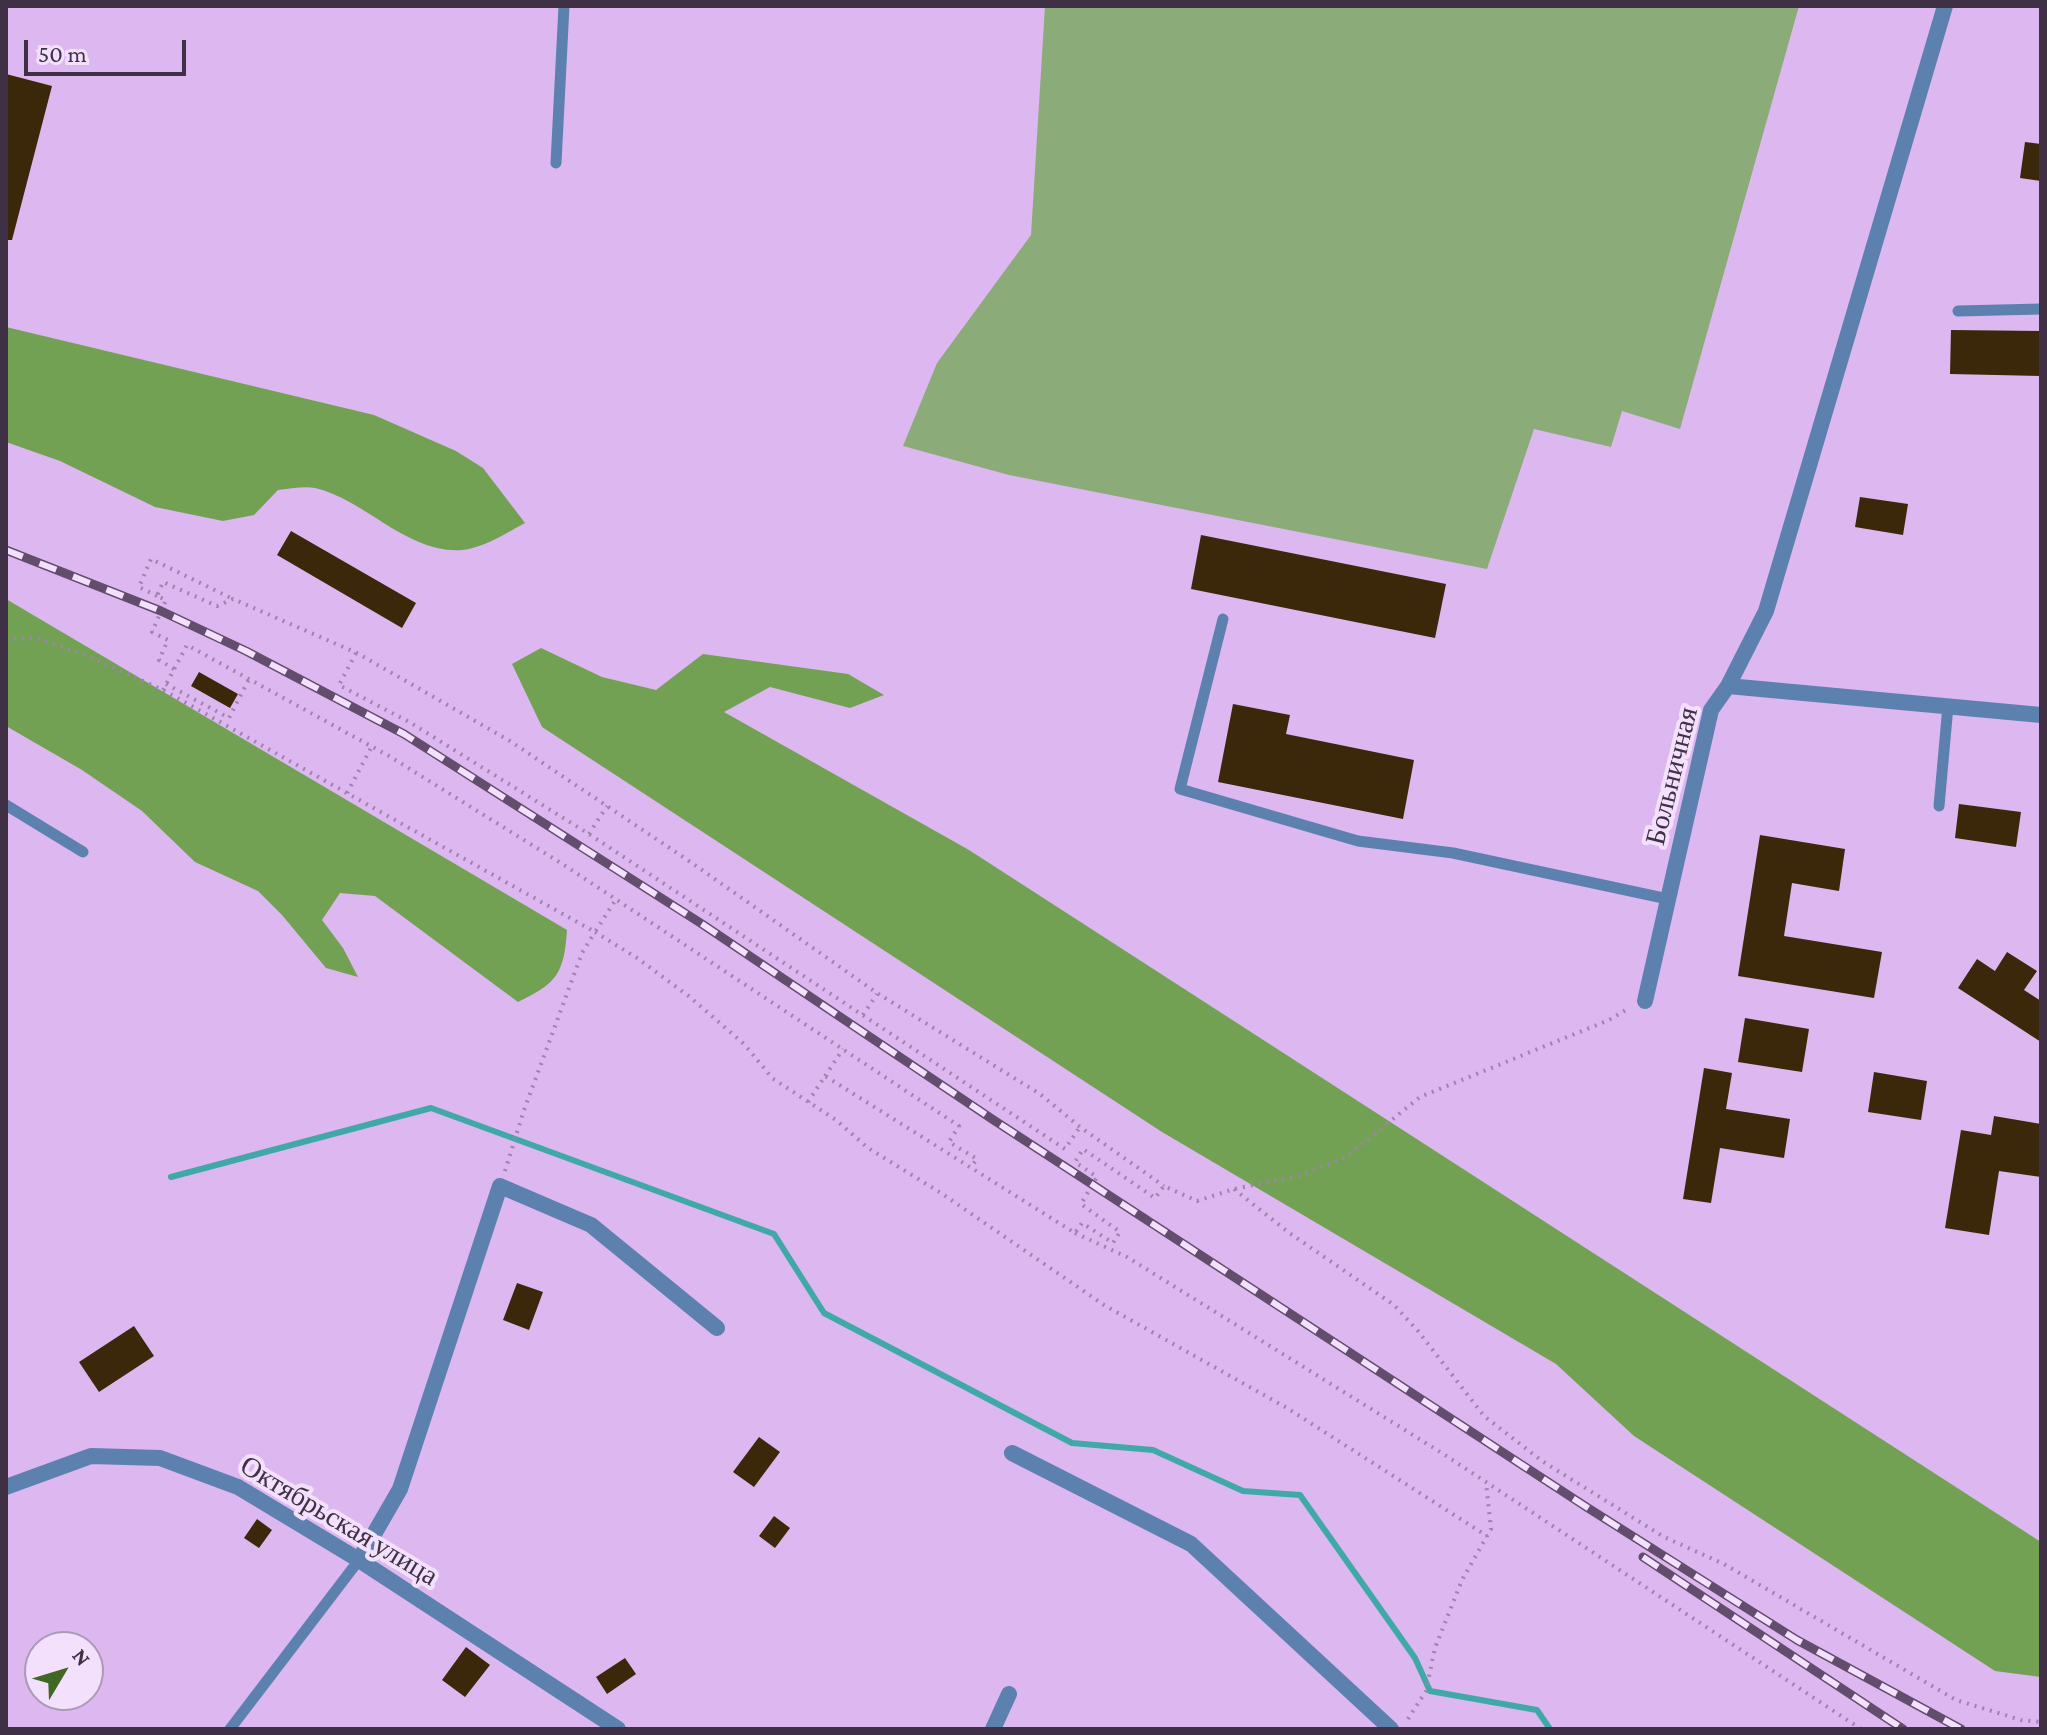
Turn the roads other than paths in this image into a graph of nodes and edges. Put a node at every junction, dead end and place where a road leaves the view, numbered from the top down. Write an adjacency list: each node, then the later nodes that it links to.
1 (564, 6): 3 (lane)
2 (1945, 6): 7 (street)
3 (556, 163)
4 (2041, 309): 5 (lane)
5 (1958, 311)
6 (1223, 619): 13 (lane)
7 (1728, 686): 8 (street, Больничная); 13 (street, Больничная)
8 (1948, 706): 9 (street, Больничная); 11 (lane)
9 (2041, 715)
10 (6, 805): 12 (lane)
11 (1939, 806)
12 (83, 852)
13 (1668, 899): 14 (street, Больничная)
14 (1645, 1001)
15 (717, 1328): 18 (street)
16 (1012, 1453): 23 (street)
17 (6, 1487): 18 (street, Октябрьская улица)
18 (359, 1560): 20 (lane); 21 (street, Октябрьская улица)
19 (1009, 1694): 22 (street)
20 (230, 1729)
21 (618, 1729)
22 (993, 1729)
23 (1391, 1729)

